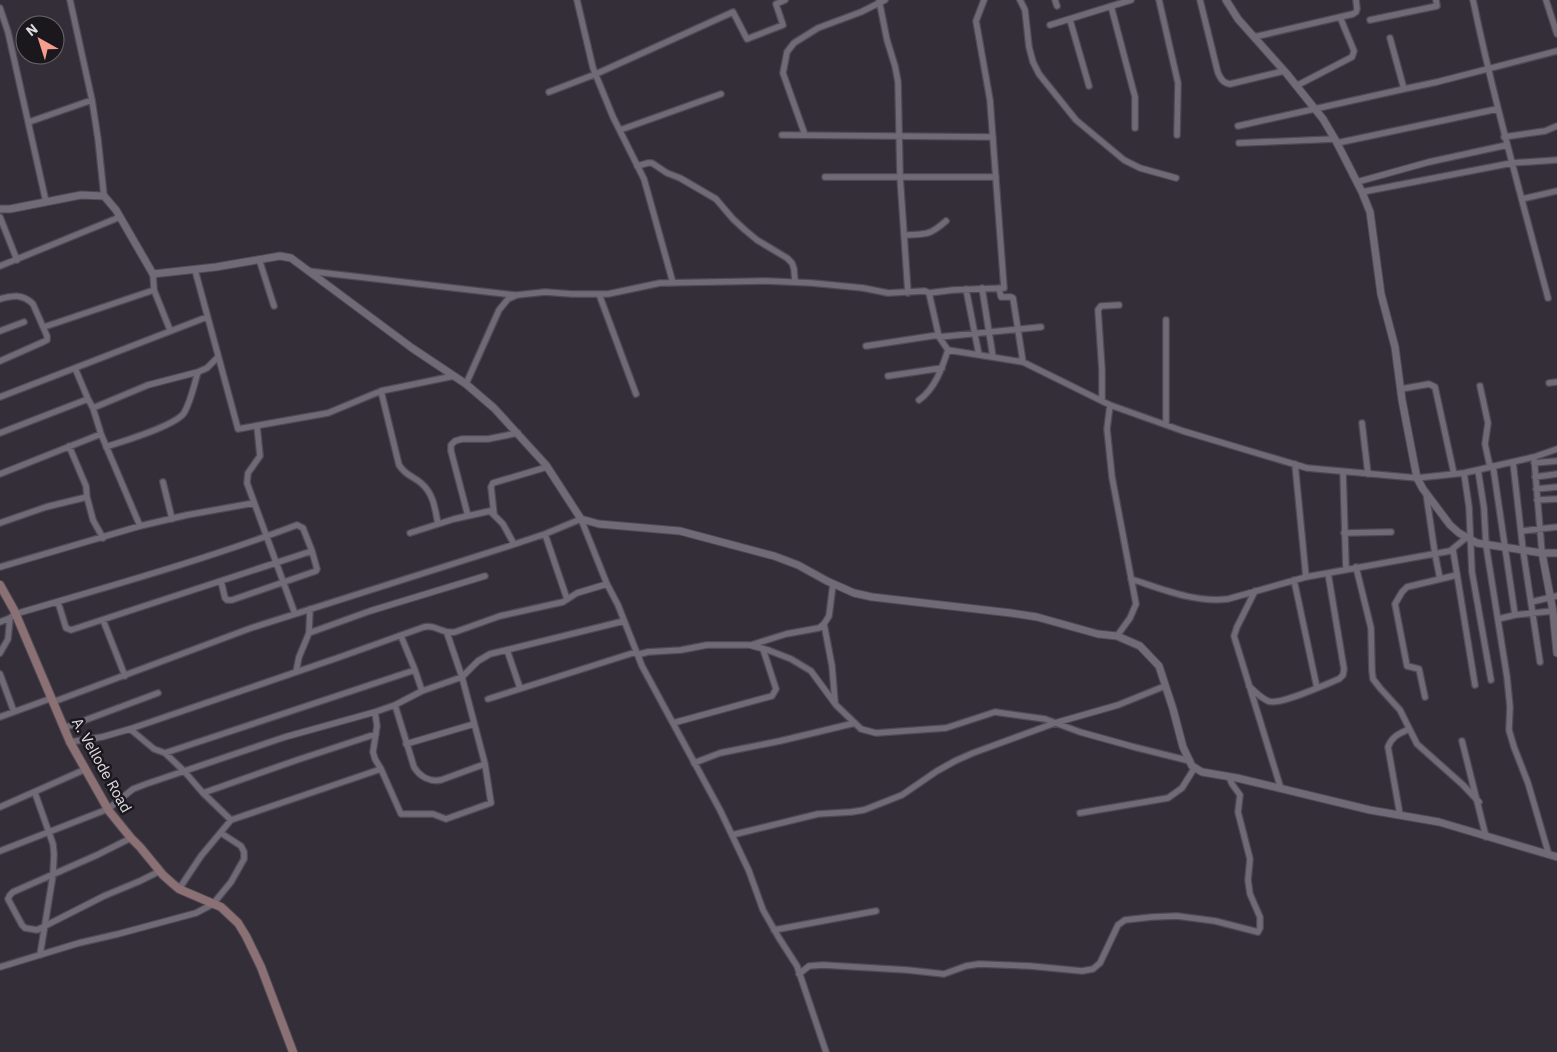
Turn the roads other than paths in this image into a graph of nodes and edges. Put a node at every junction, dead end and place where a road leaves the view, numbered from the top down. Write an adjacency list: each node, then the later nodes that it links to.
1 (70, 0): 33 (street)
2 (577, 0): 27 (street)
3 (785, 0): 27 (street)
4 (984, 0): 45 (street)
5 (1020, 0): 56 (street)
6 (1131, 0): 15 (street)
7 (1159, 0): 43 (street)
8 (1200, 0): 26 (street)
9 (1226, 0): 22 (street)
10 (1356, 0): 17 (street)
11 (1436, 0): 19 (street)
12 (1473, 0): 25 (street)
13 (1546, 0): 21 (street)
14 (881, 1): 42 (street); 44 (street)
15 (1111, 6): 18 (street); 39 (street)
16 (0, 8): 36 (street)
17 (1340, 17): 22 (street); 29 (street)
18 (1070, 20): 20 (street); 28 (street)
19 (1370, 20)
20 (1050, 25)
21 (1557, 34)
22 (1254, 37): 26 (street)
23 (1390, 38): 30 (street)
24 (1557, 51): 25 (street)
25 (1487, 68): 30 (street); 35 (street)
26 (1284, 71): 29 (street)
27 (596, 74): 31 (street); 40 (street)
28 (1089, 86)
29 (1296, 86): 34 (street)
30 (1404, 89): 34 (street)
31 (549, 92)
32 (721, 94): 40 (street)
33 (92, 100): 36 (street); 60 (street)
34 (1314, 108): 37 (street); 47 (street)
35 (1497, 109): 46 (street); 47 (street)
36 (28, 122): 62 (street)
37 (1238, 126)
38 (1557, 126): 46 (street)
39 (1134, 128)
40 (620, 130): 52 (street)
41 (782, 135): 42 (street)
42 (805, 135): 44 (street)
43 (1177, 135)
44 (899, 136): 45 (street); 53 (street)
45 (993, 137): 55 (street)
46 (1504, 137): 49 (street)
47 (1336, 141): 48 (street); 57 (street)
48 (1239, 144)
49 (1506, 145): 51 (street); 57 (street)
50 (1557, 160): 51 (street)
51 (1512, 164): 59 (street); 61 (street)
52 (637, 166): 74 (street); 75 (street)
53 (900, 176): 54 (street); 55 (street); 67 (street)
54 (824, 177)
55 (996, 177): 77 (street)
56 (1176, 178)
57 (1357, 182): 59 (street)
58 (1557, 191): 61 (street)
59 (1362, 192): 115 (street)
60 (104, 196): 62 (street); 65 (street)
61 (1522, 199): 84 (street)
62 (46, 202): 63 (street)
63 (0, 209)
64 (0, 217): 69 (street)
65 (120, 217): 69 (street); 73 (street)
66 (946, 221): 67 (street)
67 (904, 235): 80 (street)
68 (259, 259): 71 (street); 72 (street); 87 (street)
69 (18, 260): 70 (street)
70 (0, 266)
71 (195, 270): 73 (street); 88 (street)
72 (308, 271): 83 (street); 109 (street)
73 (153, 274): 79 (street)
74 (795, 282): 75 (street); 80 (street)
75 (674, 283): 81 (street)
76 (982, 288): 77 (street); 78 (street); 96 (street)
77 (999, 288): 94 (street)
78 (966, 289): 82 (street); 97 (street)
79 (154, 290): 92 (street); 93 (street)
80 (908, 292): 82 (street)
81 (599, 294): 83 (street); 117 (street)
82 (929, 294): 98 (street)
83 (517, 295): 113 (street)
84 (1548, 298)
85 (0, 300): 92 (street)
86 (1119, 304): 121 (street)
87 (274, 306)
88 (207, 317): 93 (street); 102 (street)
89 (1166, 320): 125 (street)
90 (24, 322): 95 (street)
91 (1041, 327): 94 (street)
92 (44, 328): 104 (street)
93 (170, 330): 106 (street)
94 (1017, 330): 96 (street); 105 (street)
95 (0, 331)
96 (989, 332): 97 (street); 103 (street)
97 (975, 334): 98 (street); 101 (street)
98 (939, 336): 99 (street); 100 (street)
99 (866, 346)
100 (948, 350): 101 (street); 107 (street)
101 (979, 355): 103 (street)
102 (218, 357): 108 (street); 126 (street)
103 (993, 357): 105 (street)
104 (0, 361)
105 (1023, 362): 121 (street)
106 (75, 368): 118 (street); 119 (street)
107 (942, 368): 110 (street); 120 (street)
108 (198, 372): 123 (street); 131 (street)
109 (454, 376): 113 (street); 116 (street)
110 (888, 376)
111 (1557, 382): 112 (street)
112 (1549, 383)
113 (466, 384): 128 (street)
114 (1480, 386): 138 (street)
115 (1401, 389): 144 (street); 147 (street)
116 (381, 392): 126 (street); 161 (street)
117 (636, 394)
118 (0, 397)
119 (88, 399): 123 (street); 127 (street)
120 (918, 400)
121 (1102, 401): 122 (street)
122 (1110, 405): 125 (street); 190 (street)
123 (93, 408): 129 (street)
124 (1362, 423): 143 (street)
125 (1166, 424): 136 (street)
126 (257, 426): 155 (street)
127 (0, 433)
128 (518, 433): 137 (street); 157 (street)
129 (100, 434): 130 (street); 131 (street)
130 (69, 446): 142 (street); 152 (street)
131 (106, 447): 162 (street)
132 (1557, 449): 133 (street)
133 (1534, 460): 134 (street); 135 (street); 146 (street)
134 (1557, 461)
135 (1513, 462): 138 (street); 165 (street)
136 (1295, 464): 140 (street); 189 (street)
137 (547, 467): 156 (street); 159 (street)
138 (1491, 467): 139 (street); 175 (street)
139 (1478, 470): 141 (street); 174 (street)
140 (1343, 472): 143 (street); 168 (street)
141 (1464, 473): 144 (street); 172 (street)
142 (0, 474)
143 (1368, 474): 147 (street)
144 (1454, 474): 147 (street)
145 (1557, 474): 146 (street)
146 (1535, 477): 150 (street)
147 (1416, 478): 151 (street)
148 (163, 482): 158 (street)
149 (1557, 487): 150 (street)
150 (1536, 489): 154 (street)
151 (1426, 493): 172 (street); 181 (street)
152 (87, 497): 160 (street); 171 (street)
153 (1557, 498): 154 (street)
154 (1537, 500): 164 (street)
155 (254, 504): 158 (street); 170 (street)
156 (494, 514): 157 (street); 173 (street)
157 (468, 516): 161 (street)
158 (172, 519): 162 (street)
159 (581, 519): 169 (street); 195 (street); 196 (street)
160 (0, 523)
161 (438, 524): 167 (street)
162 (140, 526): 171 (street)
163 (1557, 527): 164 (street)
164 (1540, 528): 165 (street); 179 (street)
165 (1521, 531): 177 (street)
166 (1392, 532): 168 (street)
167 (410, 533)
168 (1344, 533): 185 (street)
169 (545, 534): 173 (street); 200 (street)
170 (267, 536): 178 (street); 182 (street); 201 (street)
171 (103, 538): 183 (street)
172 (1469, 538): 174 (street); 176 (street); 230 (street)
173 (514, 544): 203 (street)
174 (1486, 545): 175 (street); 209 (street)
175 (1506, 548): 177 (street); 207 (street)
176 (1453, 550): 181 (street); 187 (street)
177 (1523, 550): 179 (street); 202 (street)
178 (312, 552): 182 (street); 194 (street)
179 (1542, 553): 180 (street); 199 (street)
180 (1557, 553)
181 (1435, 554): 184 (street); 191 (street)
182 (276, 563): 193 (street); 194 (street)
183 (0, 567)
184 (1356, 567): 185 (street); 252 (street)
185 (1346, 569): 186 (street)
186 (1328, 573): 189 (street); 235 (street)
187 (1457, 575): 191 (street); 231 (street)
188 (485, 576): 214 (street)
189 (1306, 577): 192 (street)
190 (1131, 579): 198 (street); 217 (street)
191 (1440, 579): 238 (street)
192 (1294, 580): 198 (street); 235 (street)
193 (221, 581): 194 (street); 210 (street)
194 (283, 582): 206 (street)
195 (607, 584): 200 (street); 211 (street)
196 (833, 584): 213 (street); 217 (street)
197 (1, 589): 208 (main road, A. Vellode Road)
198 (1255, 591): 233 (street)
199 (1554, 596): 202 (street); 204 (street)
200 (567, 599): 215 (street)
201 (58, 602): 208 (street); 210 (street)
202 (1531, 602): 205 (street)
203 (310, 609): 206 (street); 214 (street)
204 (1553, 611): 205 (street); 222 (street)
205 (1533, 613): 207 (street); 224 (street)
206 (295, 614): 228 (street)
207 (1515, 615): 209 (street)
208 (13, 616): 212 (street); 221 (street); 240 (main road, A. Vellode Road)
209 (1498, 619): 280 (street)
210 (103, 620): 228 (street)
211 (624, 621): 220 (street); 223 (street)
212 (0, 622)
213 (824, 624): 218 (street); 241 (street)
214 (308, 633): 226 (street)
215 (447, 633): 216 (street); 229 (street)
216 (401, 636): 225 (street); 226 (street)
217 (1117, 636): 232 (street)
218 (749, 645): 219 (street); 223 (street)
219 (763, 649): 241 (street); 246 (street)
220 (507, 650): 229 (street); 234 (street)
221 (0, 653)
222 (1557, 653)
223 (638, 655): 234 (street); 246 (street)
224 (1540, 662)
225 (415, 670): 236 (street); 257 (street)
226 (296, 672): 251 (street)
227 (0, 674): 243 (street)
228 (125, 676): 240 (street)
229 (462, 678): 236 (street); 249 (street)
230 (1491, 680)
231 (1476, 685)
232 (1165, 686): 248 (street); 260 (street)
233 (1249, 686): 235 (street); 265 (street)
234 (520, 688): 239 (street)
235 (1317, 688)
236 (422, 691): 242 (street)
237 (158, 693): 250 (street)
238 (1425, 697)
239 (488, 699)
240 (53, 700): 243 (street); 250 (main road, A. Vellode Road)
241 (836, 704): 247 (street)
242 (394, 705): 244 (street); 256 (street)
243 (14, 712): 245 (street)
244 (375, 712): 253 (street); 263 (street)
245 (0, 717)
246 (673, 723): 258 (street)
247 (855, 723): 248 (street); 258 (street)
248 (1055, 723): 260 (street); 276 (street)
249 (474, 724): 256 (street); 259 (street)
250 (64, 728): 255 (main road, A. Vellode Road)
251 (130, 729): 255 (street); 257 (street)
252 (1409, 729): 268 (street); 272 (street)
253 (376, 734): 261 (street); 267 (street)
254 (1462, 741): 268 (street)
255 (70, 742): 262 (main road, A. Vellode Road)
256 (406, 744): 259 (street)
257 (165, 753): 263 (street)
258 (694, 763): 276 (street)
259 (485, 764): 261 (street)
260 (1192, 764): 264 (street); 271 (street)
261 (382, 769): 273 (street)
262 (86, 770): 266 (street); 270 (main road, A. Vellode Road)
263 (184, 771): 267 (street); 270 (street)
264 (1229, 777): 265 (street); 291 (street)
265 (1281, 789): 272 (street)
266 (35, 793): 269 (street); 274 (street)
267 (203, 793): 273 (street)
268 (1478, 802): 277 (street)
269 (0, 807)
270 (108, 808): 274 (street); 278 (main road, A. Vellode Road)
271 (1080, 812)
272 (1400, 815): 277 (street)
273 (231, 820): 275 (street)
274 (48, 832): 279 (street); 283 (street)
275 (221, 833): 284 (street); 285 (street)
276 (732, 834): 288 (street)
277 (1486, 837): 280 (street)
278 (131, 838): 282 (main road, A. Vellode Road); 283 (street)
279 (0, 851)
280 (1548, 855): 281 (street)
281 (1557, 857)
282 (160, 871): 284 (main road, A. Vellode Road); 287 (street)
283 (53, 875): 287 (street); 287 (street)
284 (179, 889): 285 (main road, A. Vellode Road)
285 (213, 904): 289 (street); 292 (main road, A. Vellode Road)
286 (876, 911): 288 (street)
287 (46, 926): 289 (street)
288 (774, 930): 291 (street)
289 (40, 955): 290 (street)
290 (0, 967)
291 (799, 974): 293 (street)
292 (294, 1052)
293 (826, 1052)

